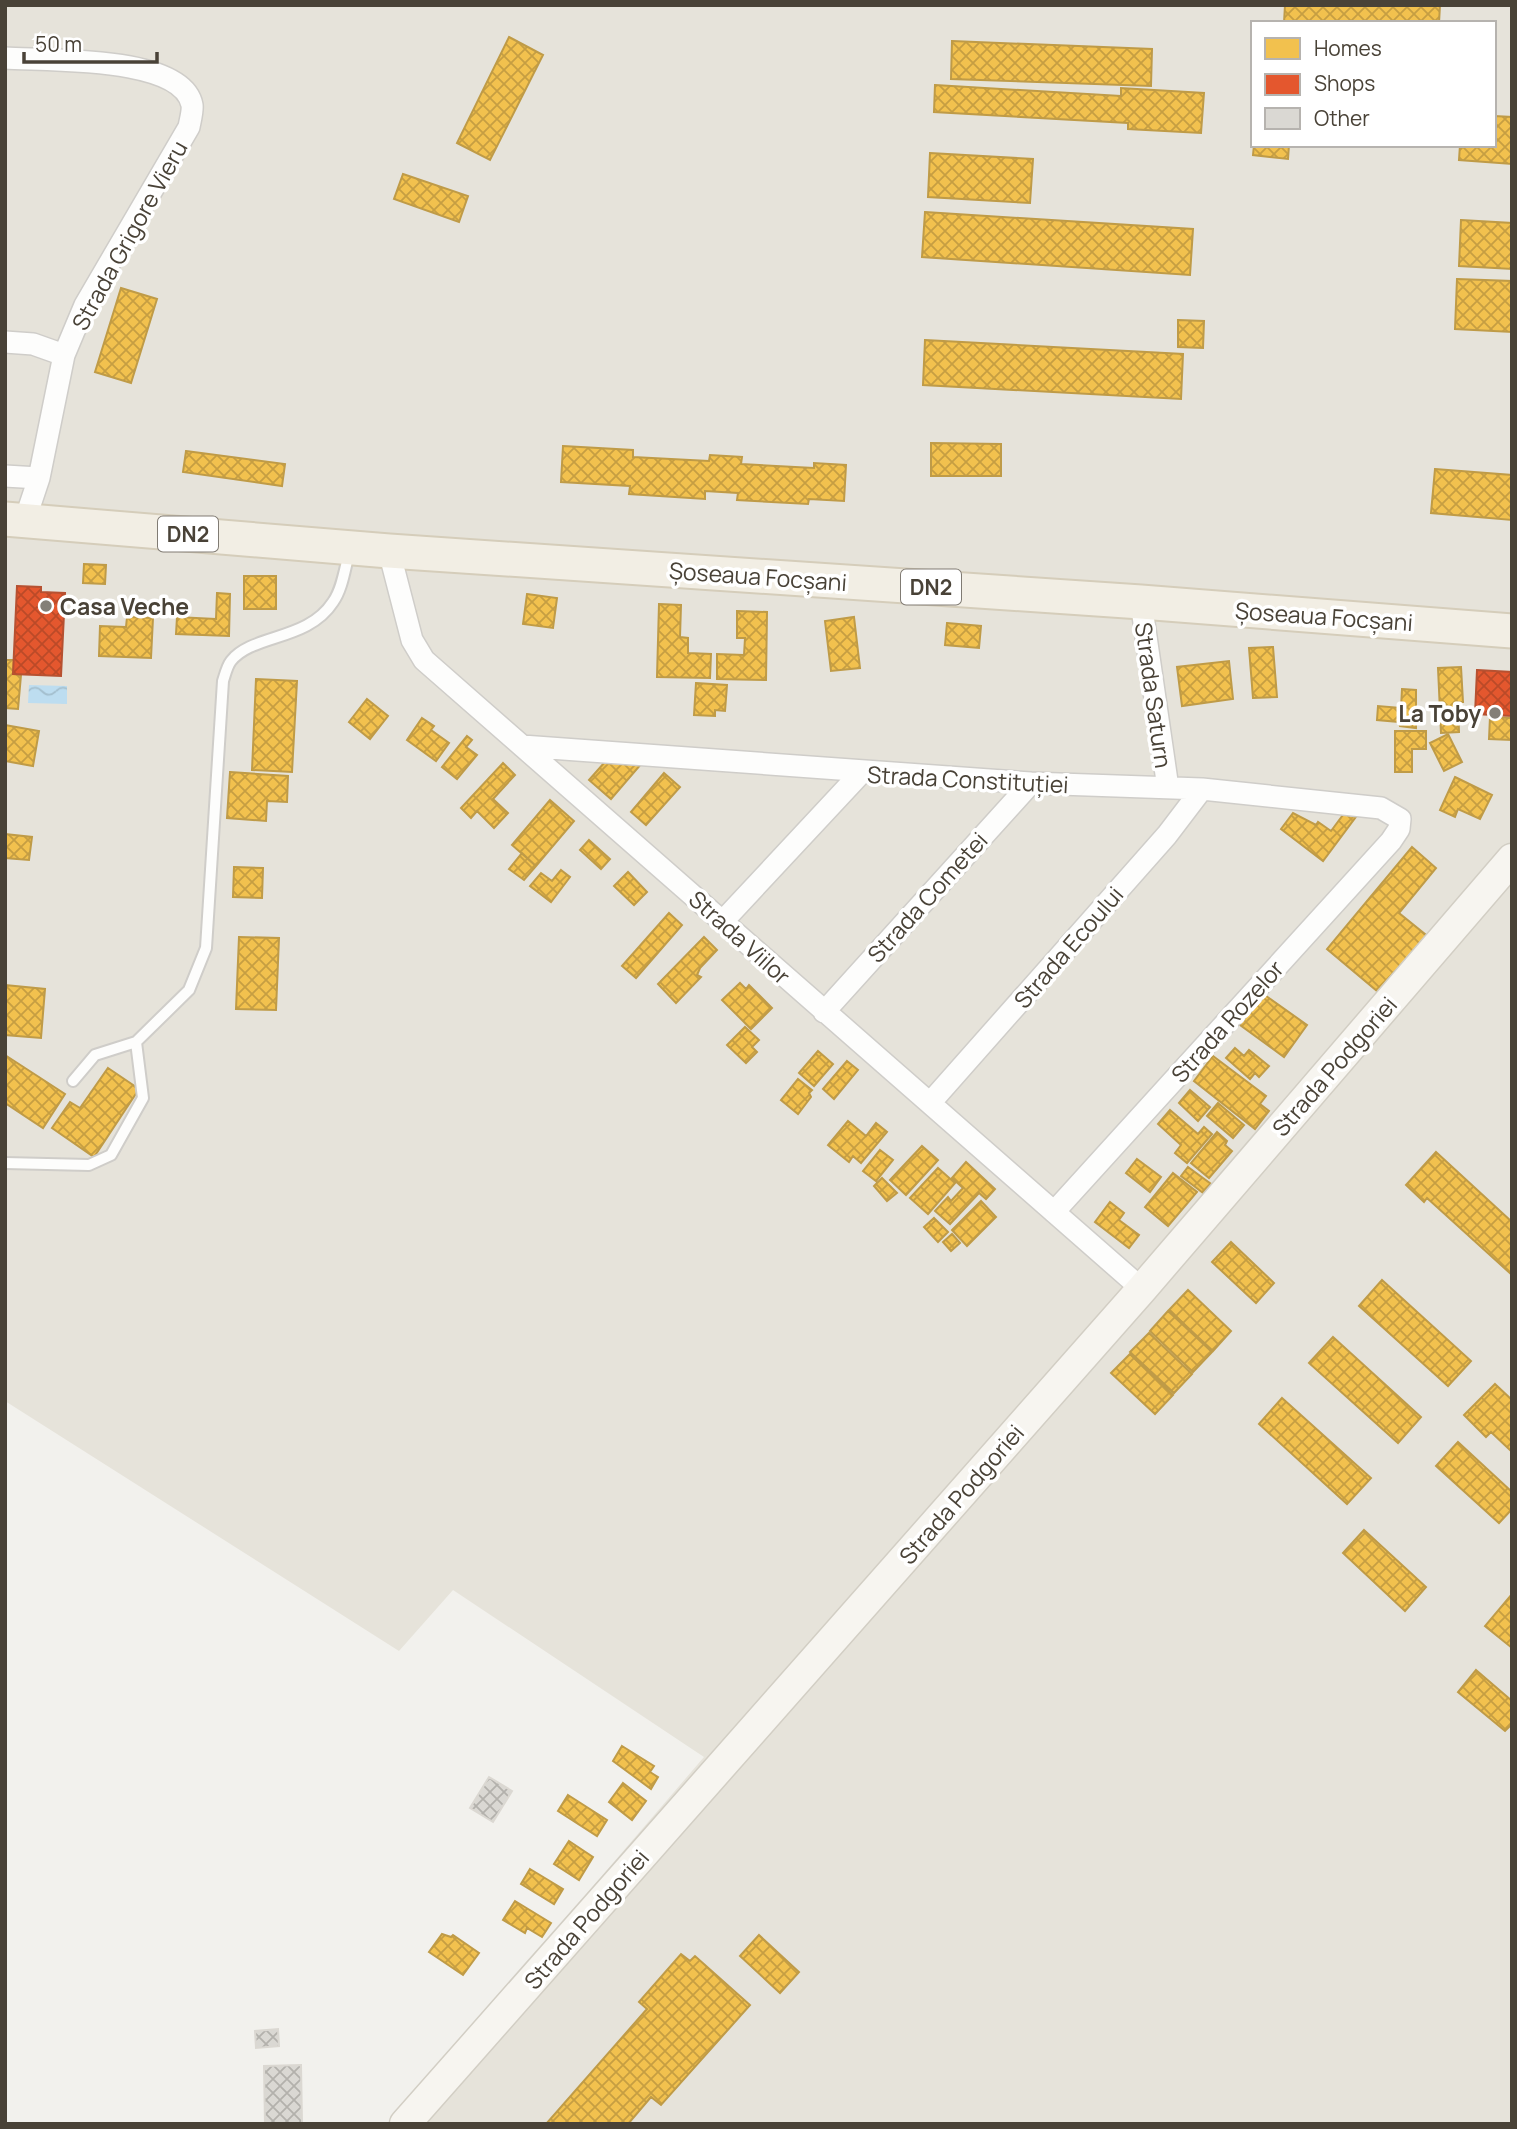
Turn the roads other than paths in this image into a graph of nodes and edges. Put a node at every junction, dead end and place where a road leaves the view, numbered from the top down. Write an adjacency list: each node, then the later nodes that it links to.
1 (5, 58): 3 (street, Strada Grigore Vieru)
2 (5, 342): 3 (street)
3 (64, 355): 5 (street, Strada Grigore Vieru)
4 (5, 476): 5 (street)
5 (39, 478): 6 (street, Strada Grigore Vieru)
6 (12, 524): 7 (main road, Șoseaua Focșani / DN2)
7 (350, 548): 8 (main road, Șoseaua Focșani / DN2); 20 (lane)
8 (389, 551): 9 (main road, Șoseaua Focșani / DN2); 11 (street, Strada Viilor)
9 (1141, 601): 10 (main road, Șoseaua Focșani / DN2); 14 (street, Strada Saturn)
10 (1512, 631)
11 (522, 746): 12 (street, Strada Constituției); 18 (street, Strada Viilor)
12 (861, 773): 13 (street, Strada Constituției); 18 (street)
13 (1031, 783): 14 (street, Strada Constituției); 19 (street, Strada Cometei)
14 (1168, 788): 15 (street, Strada Constituției)
15 (1202, 789): 16 (street, Strada Constituției); 22 (street, Strada Ecoului)
16 (1399, 829): 24 (street, Strada Rozelor)
17 (1512, 859): 25 (street, Strada Podgoriei)
18 (723, 921): 19 (street, Strada Viilor)
19 (824, 1012): 22 (street, Strada Viilor)
20 (136, 1042): 21 (lane); 23 (lane)
21 (72, 1081)
22 (930, 1103): 24 (street, Strada Viilor)
23 (5, 1163)
24 (1054, 1212): 25 (street, Strada Viilor)
25 (1142, 1289): 26 (street, Strada Podgoriei)
26 (405, 2124)

